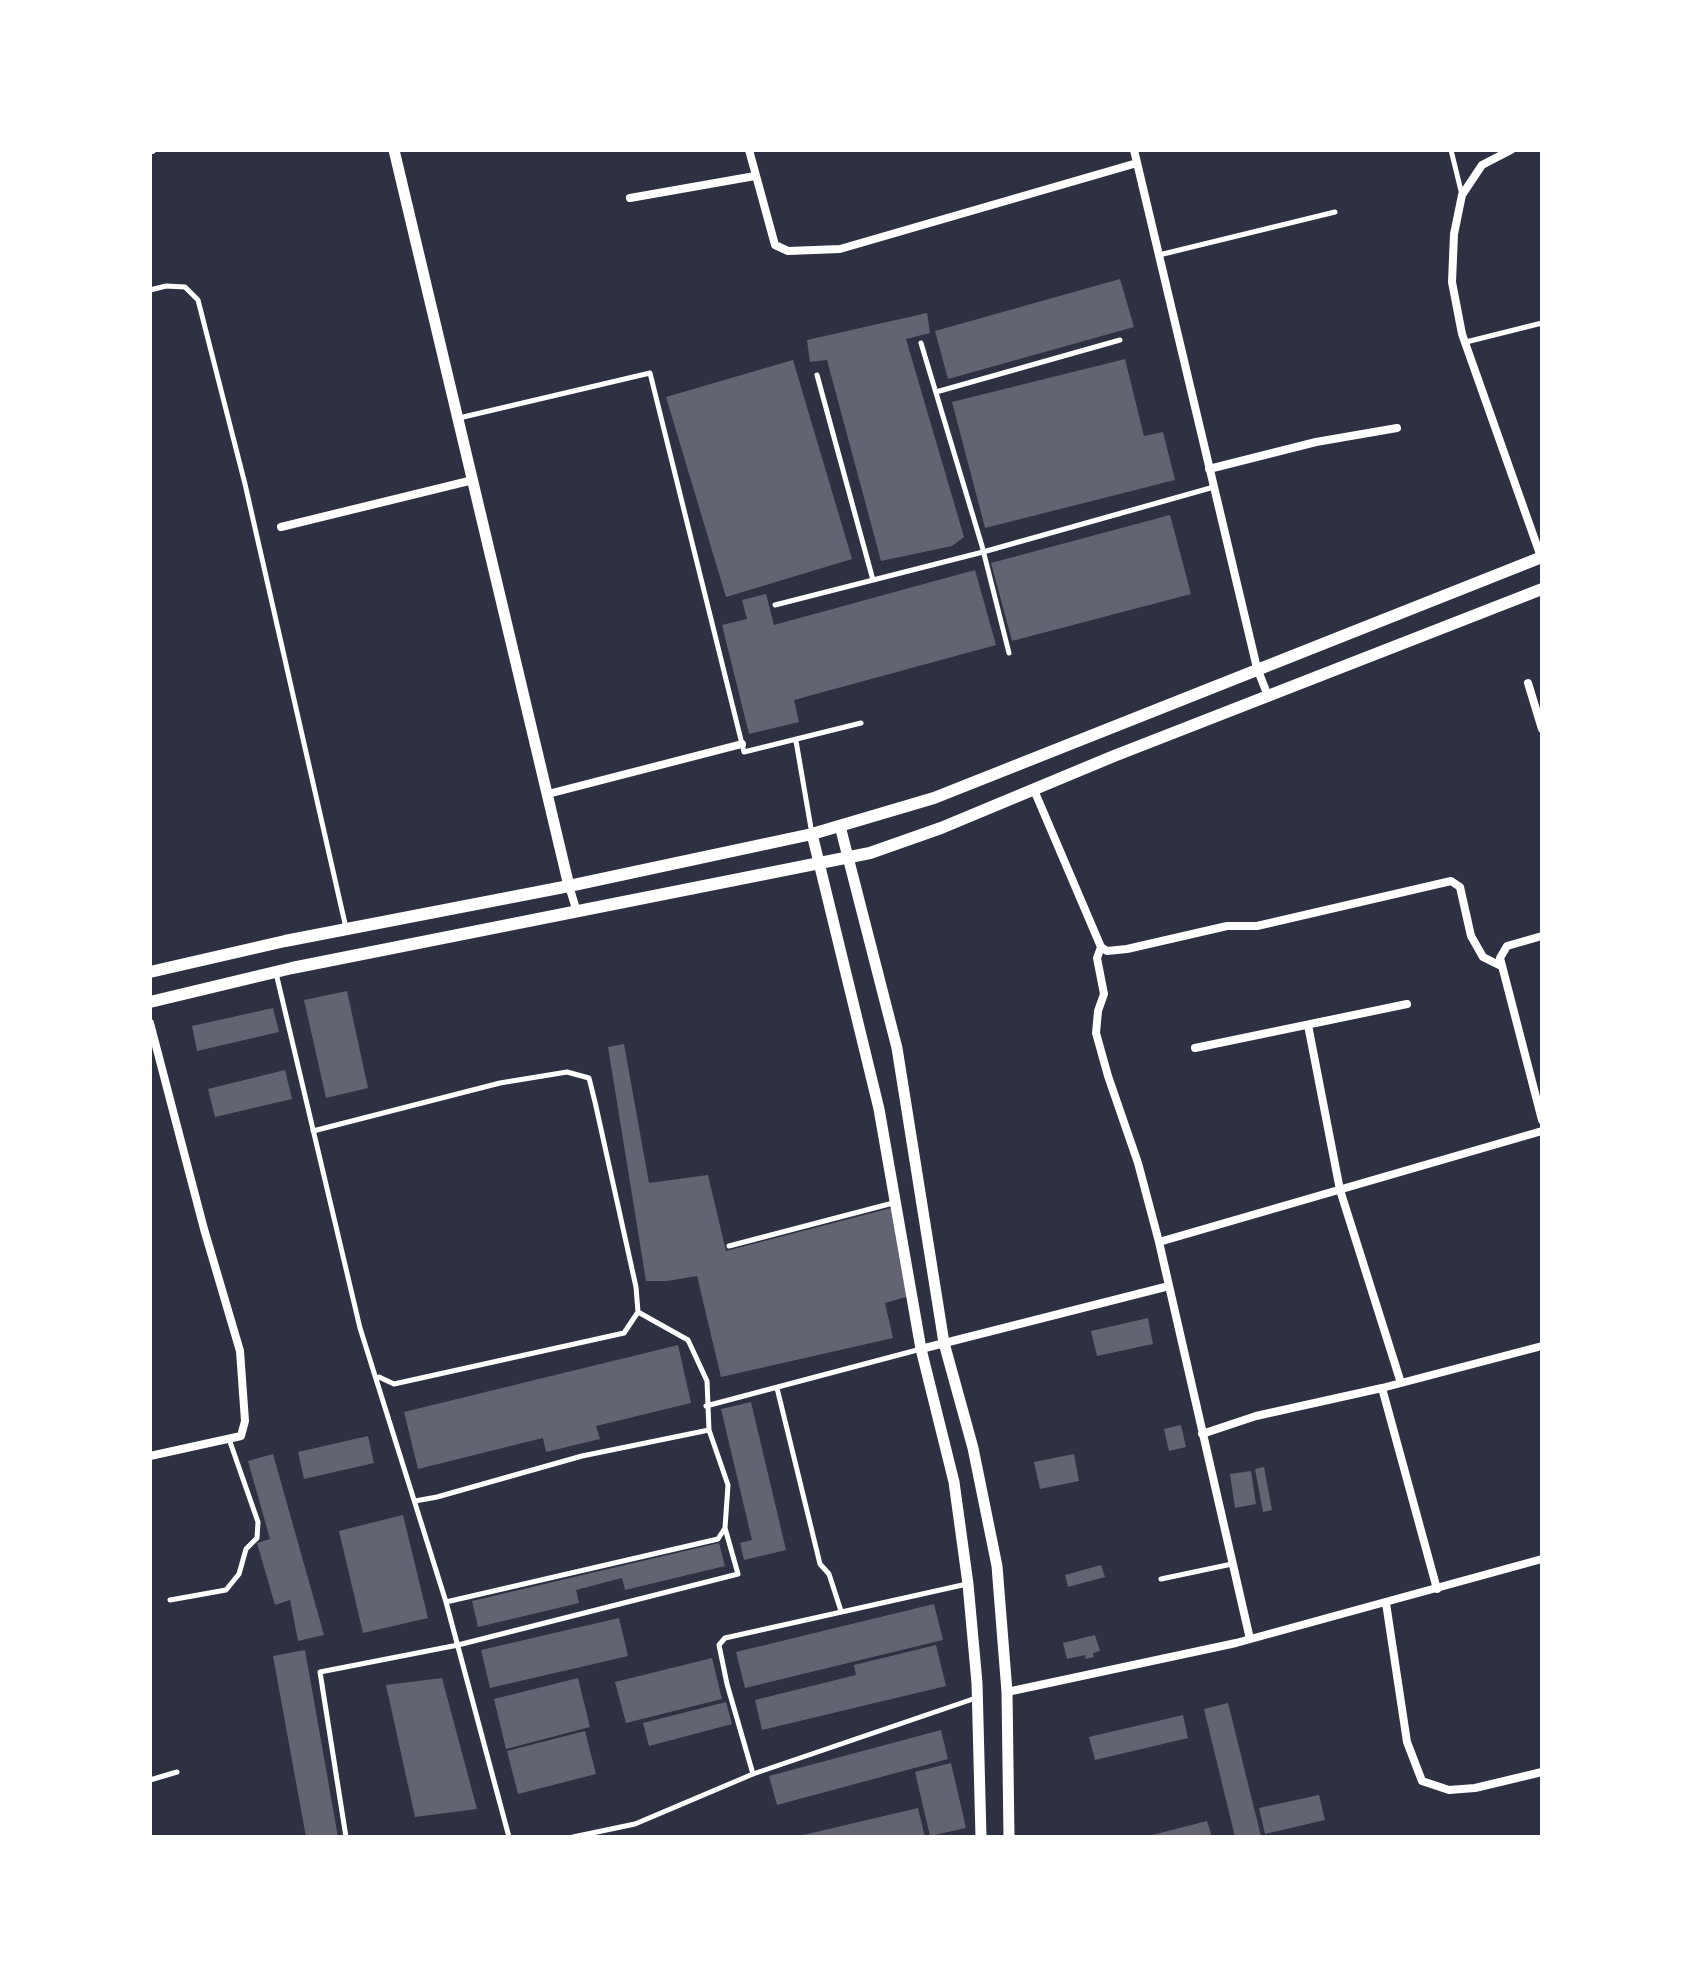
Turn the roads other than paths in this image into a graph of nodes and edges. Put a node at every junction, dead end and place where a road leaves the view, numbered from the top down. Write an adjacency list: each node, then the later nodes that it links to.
1 (394, 150): 19 (street)
2 (749, 150): 7 (street)
3 (1134, 150): 6 (street)
4 (1451, 150): 8 (lane)
5 (1511, 150): 8 (street)
6 (1137, 163): 7 (street); 11 (street)
7 (755, 176): 9 (street)
8 (1462, 195): 16 (street)
9 (630, 198)
10 (1335, 212): 11 (lane)
11 (1159, 255): 21 (street)
12 (150, 290): 46 (lane)
13 (1542, 323): 16 (lane)
14 (1120, 340): 18 (lane)
15 (921, 343): 18 (lane)
16 (1465, 343): 26 (street)
17 (817, 375): 27 (lane)
18 (936, 392): 25 (lane)
19 (458, 418): 22 (street); 37 (lane)
20 (1397, 428): 21 (street)
21 (1209, 469): 23 (street)
22 (473, 480): 24 (street); 39 (street)
23 (1215, 487): 25 (lane); 31 (street)
24 (281, 527)
25 (983, 552): 27 (lane); 30 (lane)
26 (1542, 557): 31 (main road)
27 (873, 580): 29 (lane)
28 (1542, 589): 33 (main road)
29 (775, 605)
30 (1009, 653)
31 (1257, 668): 33 (street); 40 (main road)
32 (1528, 683): 35 (street)
33 (1268, 696): 38 (main road)
34 (861, 723): 36 (lane)
35 (1542, 729)
36 (796, 741): 37 (lane); 41 (lane)
37 (742, 744): 39 (street)
38 (1034, 790): 42 (main road); 48 (street)
39 (548, 794): 44 (street)
40 (840, 826): 41 (main road); 42 (street)
41 (812, 834): 43 (street); 44 (main road)
42 (849, 858): 43 (main road); 66 (street)
43 (820, 864): 45 (main road); 61 (street)
44 (569, 886): 45 (street); 46 (main road)
45 (577, 912): 51 (main road)
46 (347, 929): 50 (main road)
47 (1542, 936): 49 (street)
48 (1101, 947): 49 (street); 62 (street)
49 (1501, 966): 57 (street)
50 (150, 972)
51 (276, 972): 52 (main road); 58 (lane)
52 (150, 1002)
53 (1407, 1004): 55 (street)
54 (150, 1023): 76 (street)
55 (1308, 1025): 56 (street); 60 (street)
56 (1195, 1048)
57 (1542, 1120)
58 (313, 1131): 65 (lane); 69 (lane)
59 (1542, 1131): 60 (street)
60 (1340, 1190): 62 (street); 70 (street)
61 (894, 1203): 63 (lane); 68 (street)
62 (1159, 1242): 64 (street)
63 (729, 1246)
64 (1169, 1286): 66 (street); 75 (street)
65 (638, 1312): 69 (lane); 73 (lane)
66 (944, 1343): 68 (street); 91 (street)
67 (1542, 1346): 70 (street)
68 (921, 1349): 71 (lane); 83 (street)
69 (378, 1376): 78 (lane)
70 (1401, 1383): 72 (street)
71 (777, 1388): 73 (lane); 88 (lane)
72 (1382, 1388): 75 (street); 84 (street)
73 (706, 1406): 74 (lane)
74 (709, 1430): 78 (lane); 79 (lane)
75 (1202, 1434): 81 (street)
76 (229, 1439): 77 (street); 85 (lane)
77 (150, 1456)
78 (415, 1501): 86 (lane)
79 (725, 1528): 86 (lane); 90 (lane)
80 (1542, 1559): 84 (street)
81 (1232, 1564): 82 (lane); 89 (street)
82 (1161, 1579)
83 (968, 1584): 88 (lane); 92 (street)
84 (1437, 1589): 87 (street)
85 (170, 1600)
86 (446, 1602): 90 (lane)
87 (1386, 1603): 89 (street); 94 (street)
88 (841, 1611): 95 (lane)
89 (1250, 1639): 91 (street)
90 (458, 1645): 97 (lane); 98 (lane)
91 (1007, 1692): 101 (street)
92 (977, 1698): 95 (lane); 100 (street)
93 (177, 1772): 96 (lane)
94 (1542, 1772)
95 (753, 1774): 99 (lane)
96 (150, 1780)
97 (346, 1837)
98 (509, 1837)
99 (573, 1837)
100 (981, 1837)
101 (1009, 1837)

